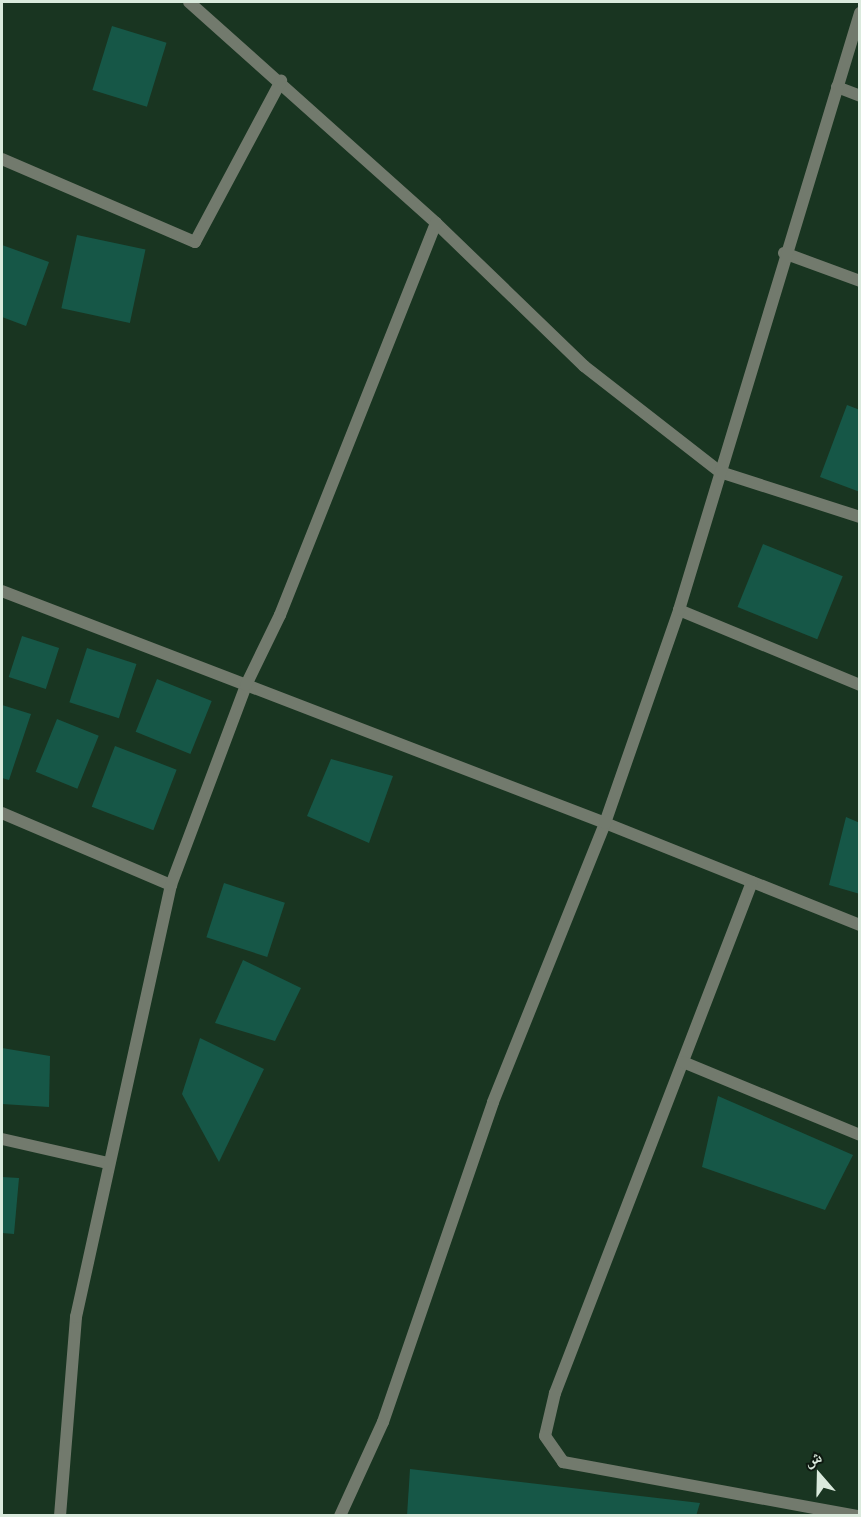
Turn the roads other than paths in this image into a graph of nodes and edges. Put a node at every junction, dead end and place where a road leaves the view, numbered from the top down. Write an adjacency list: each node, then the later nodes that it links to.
1 (189, 2): 3 (street)
2 (860, 13): 4 (street)
3 (281, 81): 6 (street); 7 (street)
4 (837, 87): 5 (street); 8 (street)
5 (860, 96)
6 (2, 159)
7 (436, 223): 10 (street); 14 (street)
8 (784, 254): 9 (street); 10 (street)
9 (860, 281)
10 (720, 472): 11 (street); 13 (street)
11 (860, 517)
12 (2, 591): 14 (street)
13 (679, 610): 15 (street); 17 (street)
14 (246, 685): 17 (street); 19 (street)
15 (860, 685)
16 (2, 813): 19 (street)
17 (605, 823): 18 (street); 26 (street)
18 (752, 882): 20 (street); 21 (street)
19 (171, 885): 24 (street)
20 (860, 925)
21 (683, 1062): 22 (street); 27 (street)
22 (860, 1135)
23 (2, 1139): 24 (street)
24 (108, 1163): 25 (street)
25 (60, 1515)
26 (340, 1515)
27 (856, 1515)

